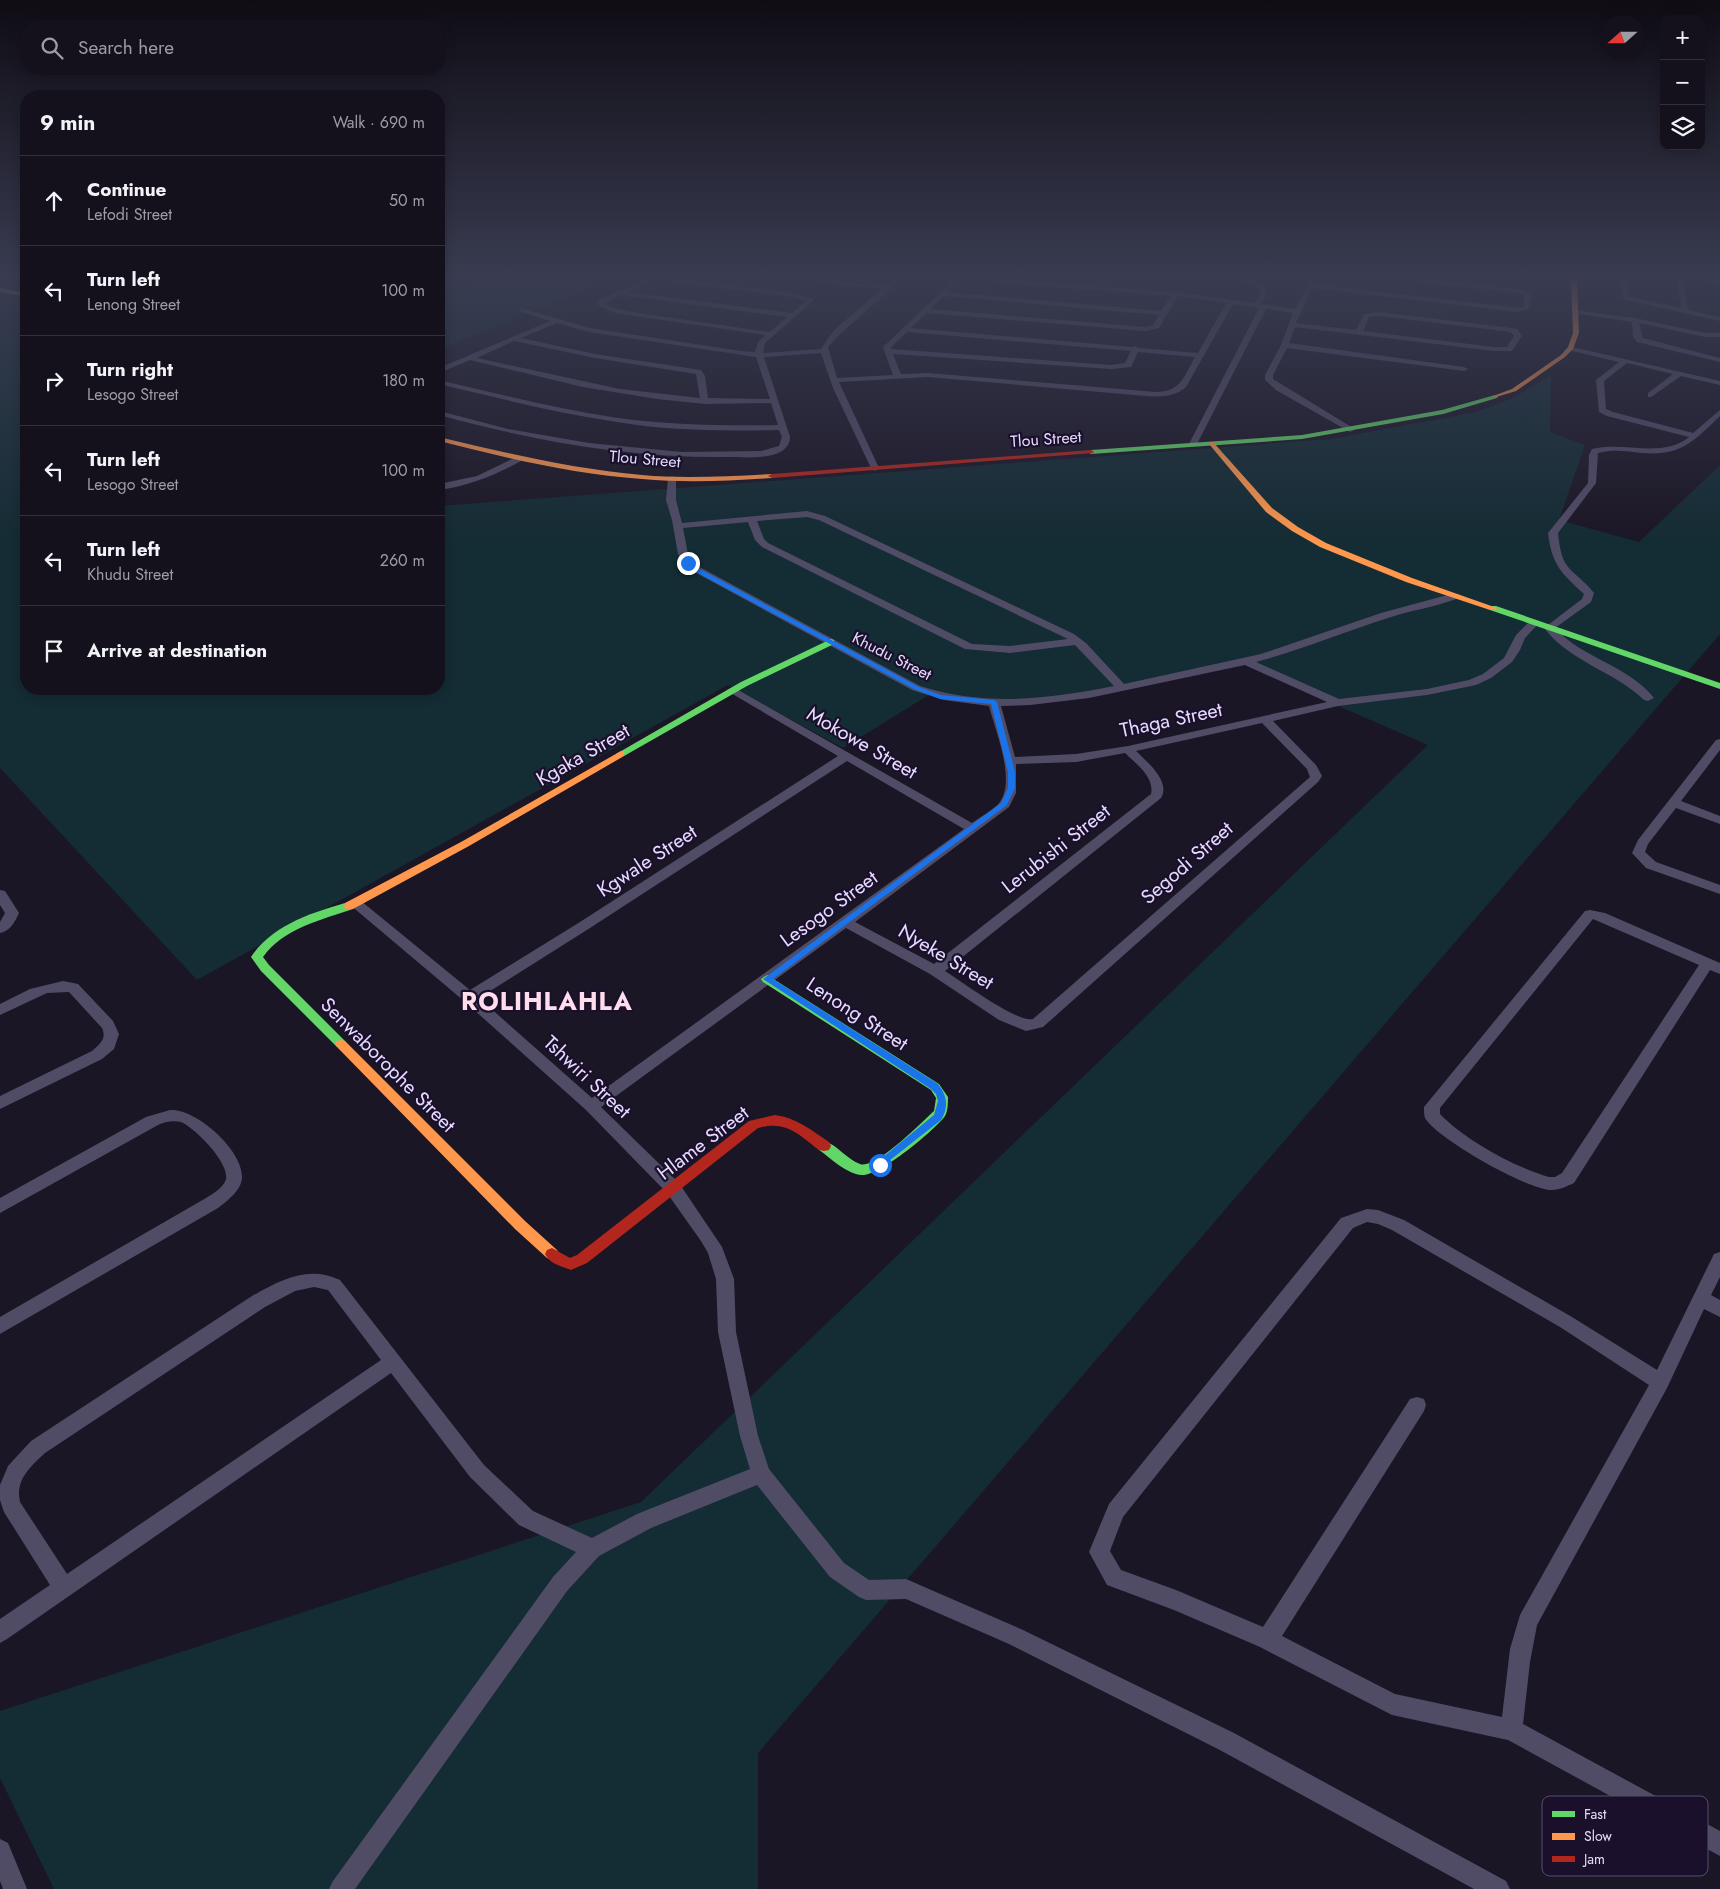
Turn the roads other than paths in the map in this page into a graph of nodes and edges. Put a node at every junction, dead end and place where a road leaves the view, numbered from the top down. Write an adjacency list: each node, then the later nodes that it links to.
1 (512, 368): 21 (street)
2 (677, 368): 21 (street)
3 (764, 368): 20 (street)
4 (830, 368): 16 (street)
5 (895, 368): 15 (street)
6 (1191, 368): 15 (street)
7 (1229, 368): 29 (street)
8 (1273, 368): 25 (street)
9 (1458, 368): 13 (street)
10 (1546, 368): 25 (street, Tlou Street)
11 (1615, 368): 26 (street)
12 (1658, 368): 14 (street)
13 (1464, 369)
14 (1680, 373): 18 (street); 19 (street)
15 (898, 377): 16 (street)
16 (834, 380): 31 (street)
17 (445, 383): 24 (street)
18 (1720, 383)
19 (1651, 395)
20 (774, 401): 21 (street); 24 (street)
21 (705, 402)
22 (1720, 412): 26 (street)
23 (445, 415): 24 (street)
24 (783, 427)
25 (1350, 430): 28 (street, Tlou Street)
26 (1693, 436): 38 (street)
27 (445, 441): 30 (street, Tlou Street)
28 (1211, 443): 29 (street, Tlou Street); 36 (street)
29 (1193, 444): 31 (street, Tlou Street)
30 (518, 459): 32 (street, Tlou Street); 33 (street)
31 (875, 468): 32 (street, Tlou Street)
32 (672, 479): 35 (street, Khudu Street)
33 (445, 486)
34 (751, 519): 35 (street); 39 (street); 39 (street)
35 (678, 526): 40 (street, Khudu Street)
36 (1455, 596): 37 (street); 41 (street, Khudu Street)
37 (1534, 623): 38 (street); 47 (street, Thaga Street)
38 (1550, 628): 42 (street); 45 (street)
39 (1077, 641): 43 (street)
40 (831, 642): 44 (street, Kgaka Street); 46 (street, Khudu Street)
41 (1246, 662): 43 (street, Khudu Street); 47 (street)
42 (1720, 686)
43 (1122, 688): 46 (street, Khudu Street)
44 (733, 690): 51 (street, Mokowe Street); 58 (street, Kgaka Street)
45 (1648, 698)
46 (994, 702): 52 (street, Lesogo Street)
47 (1338, 703): 48 (street, Thaga Street)
48 (1266, 720): 50 (street, Thaga Street); 66 (street, Segodi Street)
49 (1720, 742): 53 (street)
50 (1128, 749): 52 (street, Thaga Street); 62 (street, Lerubishi Street)
51 (846, 756): 55 (street, Mokowe Street); 64 (street, Kgwale Street)
52 (1010, 761): 55 (street, Lesogo Street)
53 (1674, 803): 54 (street); 56 (street)
54 (1720, 820)
55 (971, 828): 59 (street, Lesogo Street)
56 (1720, 890)
57 (0, 894): 60 (street)
58 (356, 904): 64 (street, Tshwiri Street); 72 (street, Senwaborophe Street)
59 (845, 922): 62 (street, Nyeke Street); 63 (street, Lesogo Street)
60 (0, 929)
61 (1714, 966): 61 (street)
62 (935, 971): 66 (street, Nyeke Street)
63 (767, 979): 68 (street, Lesogo Street); 69 (street, Lenong Street)
64 (469, 997): 68 (street, Tshwiri Street)
65 (0, 1010): 67 (street)
66 (1026, 1026)
67 (0, 1103)
68 (591, 1106): 70 (street, Tshwiri Street)
69 (853, 1166): 70 (street, Hlame Street)
70 (673, 1188): 72 (street, Hlame Street); 80 (street, Tshwiri Street)
71 (0, 1206): 76 (street)
72 (582, 1259)
73 (1720, 1260): 74 (street)
74 (1700, 1298): 75 (street); 78 (street)
75 (1720, 1310)
76 (0, 1326)
77 (394, 1361): 81 (street); 82 (street); 82 (street)
78 (1660, 1382): 84 (street); 85 (street)
79 (1417, 1405): 84 (street)
80 (761, 1474): 81 (street); 92 (street)
81 (592, 1549): 91 (street)
82 (64, 1588): 83 (street)
83 (0, 1632)
84 (1267, 1640): 85 (street)
85 (1511, 1730): 86 (street)
86 (1632, 1796)
87 (1708, 1837): 88 (street)
88 (1720, 1844)
89 (0, 1851): 90 (street)
90 (15, 1889)
91 (341, 1889)
92 (1498, 1889)

